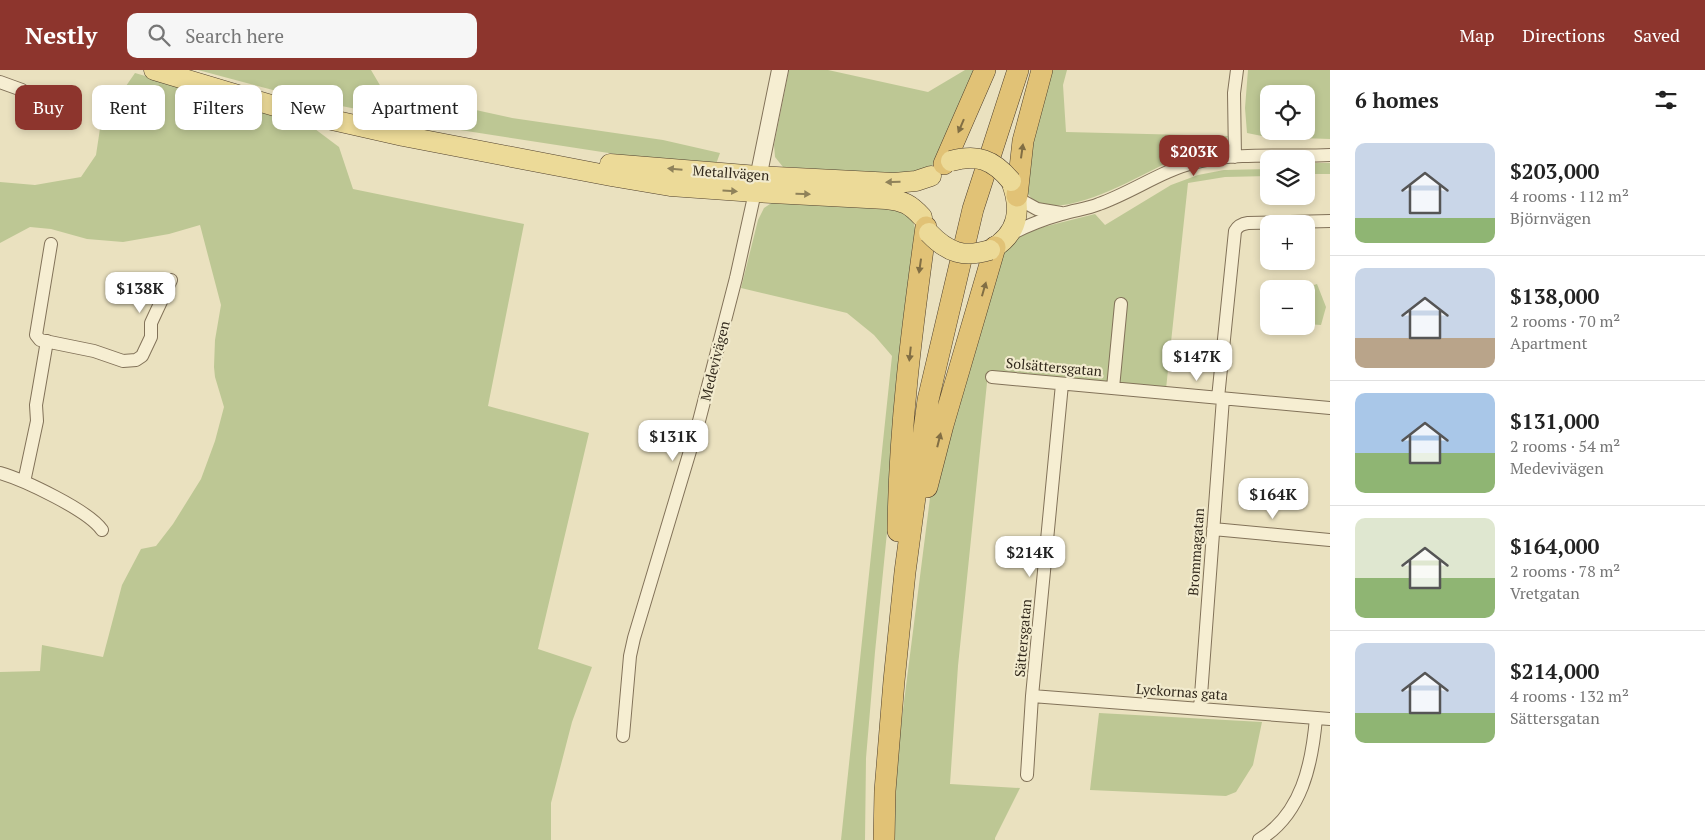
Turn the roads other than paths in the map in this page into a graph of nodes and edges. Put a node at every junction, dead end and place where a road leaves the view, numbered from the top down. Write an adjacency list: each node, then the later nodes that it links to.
1 (154, 70): 13 (main road, Metallvägen)
2 (780, 70): 13 (street, Medevivägen)
3 (985, 70): 12 (highway, one-way to 12)
4 (1010, 70): 33 (highway)
5 (1018, 70): 33 (highway)
6 (1042, 70): 14 (highway, one-way to 6)
7 (1237, 70): 11 (street)
8 (0, 82): 9 (street)
9 (15, 87)
10 (1330, 155): 11 (street)
11 (1235, 157): 15 (street)
12 (942, 167): 13 (main road, Metallvägen, one-way to 13); 14 (main road, bridge); 17 (main road)
13 (756, 184): 17 (main road, Metallvägen, one-way to 17); 38 (street, Medevivägen)
14 (1015, 192): 15 (street); 19 (main road)
15 (1063, 214): 19 (street)
16 (1330, 221): 26 (street, Brommagatan)
17 (926, 226): 19 (main road, bridge); 33 (highway, one-way to 33)
18 (52, 244): 22 (street)
19 (998, 244): 33 (highway, one-way to 19)
20 (171, 280): 22 (street)
21 (1121, 304): 25 (street, Solsättersgatan)
22 (47, 341): 29 (street)
23 (992, 377): 24 (street, Solsättersgatan)
24 (1062, 384): 25 (street, Solsättersgatan); 34 (street, Sättersgatan)
25 (1113, 388): 26 (street, Solsättersgatan)
26 (1220, 398): 27 (street, Solsättersgatan); 30 (street, Brommagatan)
27 (1330, 408)
28 (0, 473): 29 (street)
29 (24, 482): 31 (street)
30 (1213, 529): 32 (street); 35 (street, Brommagatan)
31 (102, 530)
32 (1330, 540)
33 (901, 570): 40 (highway); 41 (highway)
34 (1032, 696): 35 (street, Lyckornas gata); 39 (street, Sättersgatan)
35 (1200, 708): 36 (street, Lyckornas gata)
36 (1316, 718): 37 (street, Lyckornas gata); 42 (street)
37 (1330, 719)
38 (623, 736)
39 (1027, 775)
40 (876, 840)
41 (884, 840)
42 (1259, 840)

